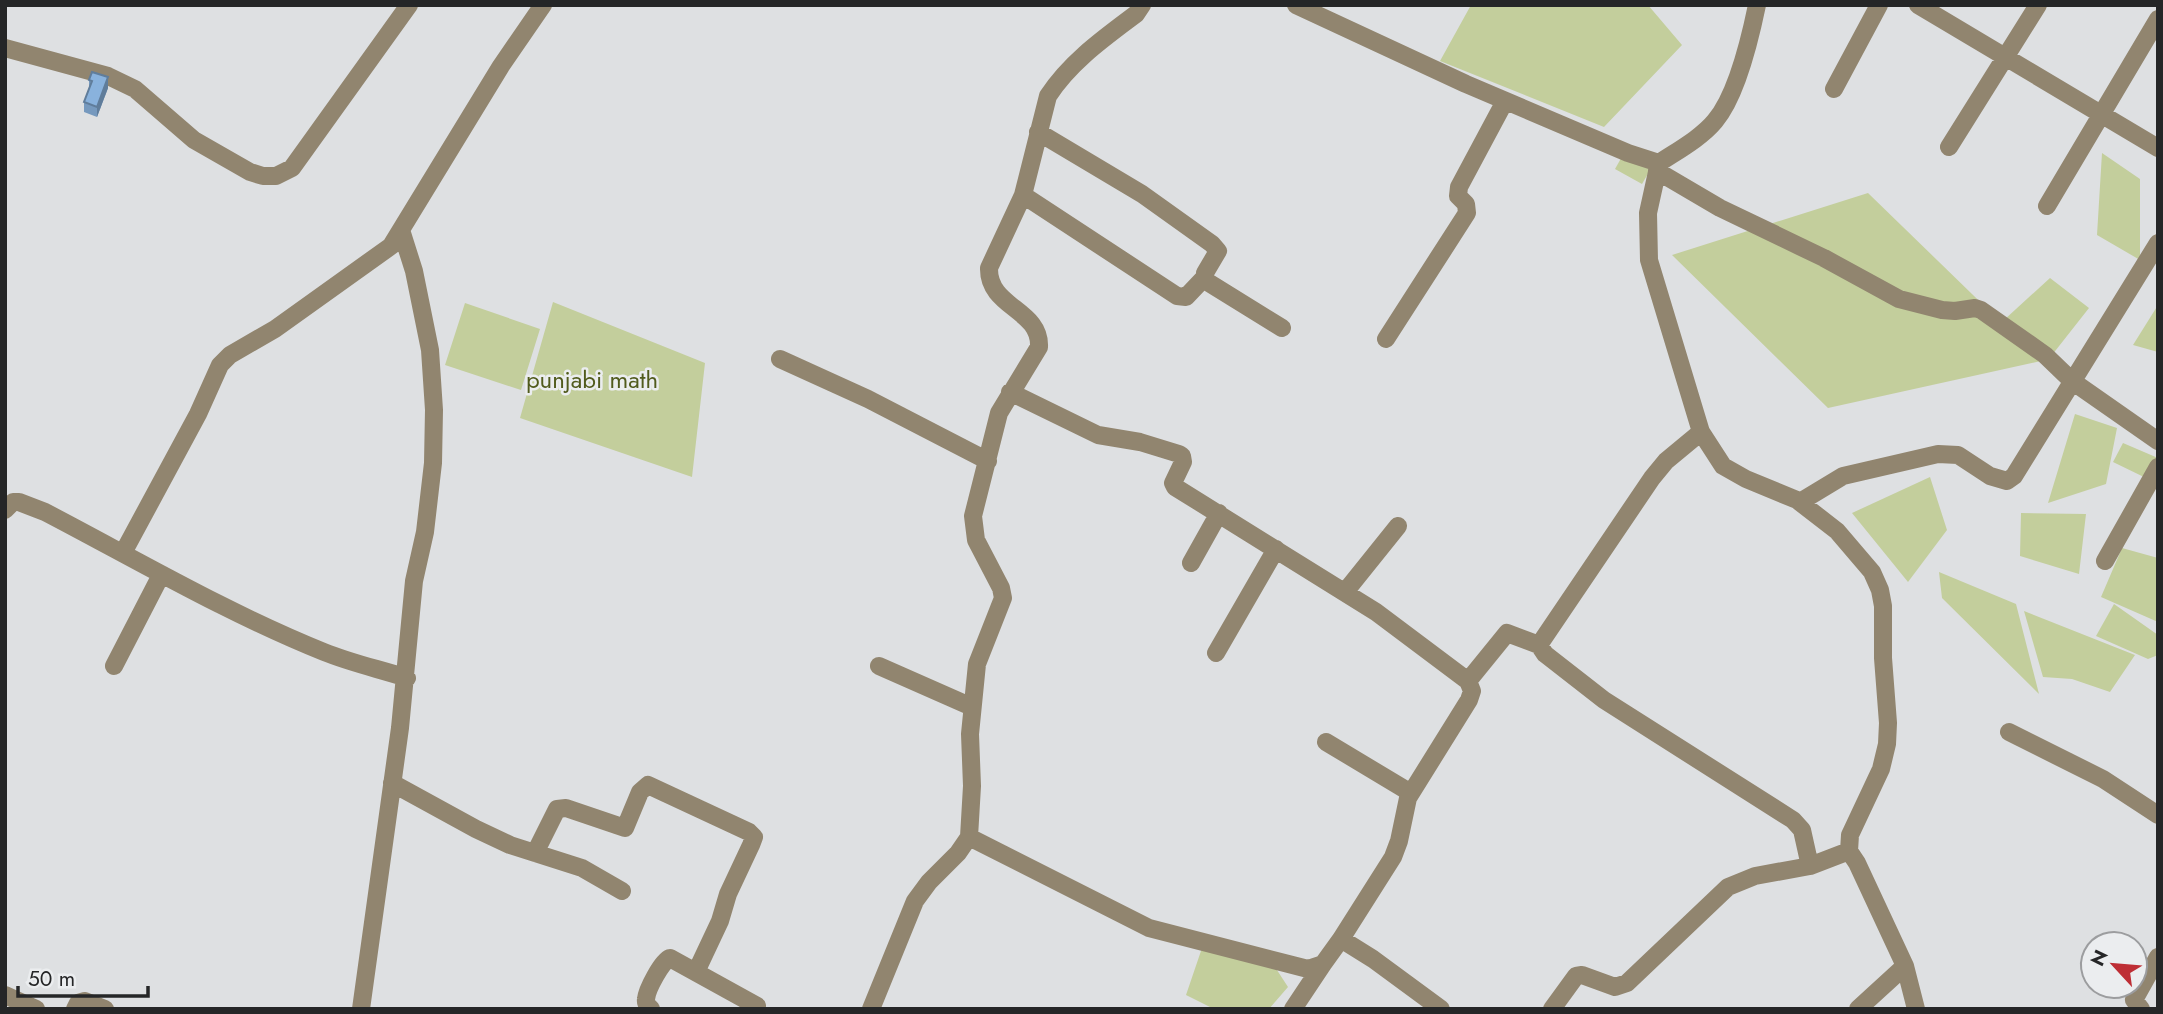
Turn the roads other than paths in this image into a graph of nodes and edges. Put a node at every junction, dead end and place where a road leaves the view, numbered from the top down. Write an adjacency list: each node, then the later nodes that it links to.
1 (409, 5): 10 (street)
2 (543, 5): 21 (street)
3 (1142, 5): 15 (street)
4 (1296, 5): 13 (street)
5 (1757, 5): 18 (street)
6 (1879, 5): 12 (street)
7 (1918, 5): 11 (street)
8 (2038, 5): 11 (street)
9 (2158, 19): 14 (street)
10 (5, 48)
11 (2005, 57): 14 (street); 16 (street)
12 (1834, 89)
13 (1505, 101): 18 (street); 25 (street)
14 (2101, 116): 17 (street); 20 (street)
15 (1038, 132): 19 (street); 23 (street)
16 (1950, 147)
17 (2158, 148)
18 (1658, 167): 27 (street); 29 (street)
19 (1023, 195): 23 (street); 28 (street)
20 (2047, 206)
21 (401, 230): 38 (street); 47 (street)
22 (2158, 243): 27 (street)
23 (1204, 278): 24 (street)
24 (1282, 328)
25 (1385, 339)
26 (780, 359): 31 (street)
27 (2072, 381): 30 (street); 33 (street)
28 (1010, 392): 31 (street); 35 (street)
29 (1702, 432): 33 (street); 43 (street)
30 (2158, 441)
31 (988, 461): 49 (street)
32 (2158, 467): 39 (street)
33 (1800, 502): 56 (street)
34 (5, 510): 38 (street)
35 (1219, 513): 37 (street); 40 (street)
36 (1398, 526): 42 (street)
37 (1276, 549): 42 (street); 44 (street)
38 (123, 553): 41 (street)
39 (2105, 561)
40 (1191, 563)
41 (161, 575): 45 (street); 47 (street)
42 (1345, 592): 48 (street)
43 (1539, 645): 48 (street); 58 (street)
44 (1216, 653)
45 (114, 666)
46 (879, 666): 49 (street)
47 (407, 677): 52 (street)
48 (1468, 681): 53 (street)
49 (972, 707): 55 (street)
50 (2009, 732): 54 (street)
51 (1326, 743): 53 (street)
52 (392, 783): 57 (street); 71 (street)
53 (1411, 793): 60 (street)
54 (2158, 815)
55 (969, 837): 62 (street); 72 (street)
56 (1849, 851): 58 (street); 63 (street)
57 (535, 853): 59 (street); 64 (street)
58 (1810, 866): 75 (street)
59 (622, 891)
60 (1341, 939): 62 (street); 74 (street)
61 (2158, 957): 78 (street)
62 (1323, 964): 73 (street)
63 (1905, 965): 76 (street); 77 (street)
64 (696, 972): 66 (street); 67 (street)
65 (5, 995): 68 (street)
66 (757, 1006)
67 (650, 1008)
68 (36, 1009)
69 (75, 1009): 70 (street)
70 (105, 1009)
71 (361, 1009)
72 (871, 1009)
73 (1293, 1009)
74 (1441, 1009)
75 (1552, 1009)
76 (1858, 1009)
77 (1916, 1009)
78 (2141, 1009)

